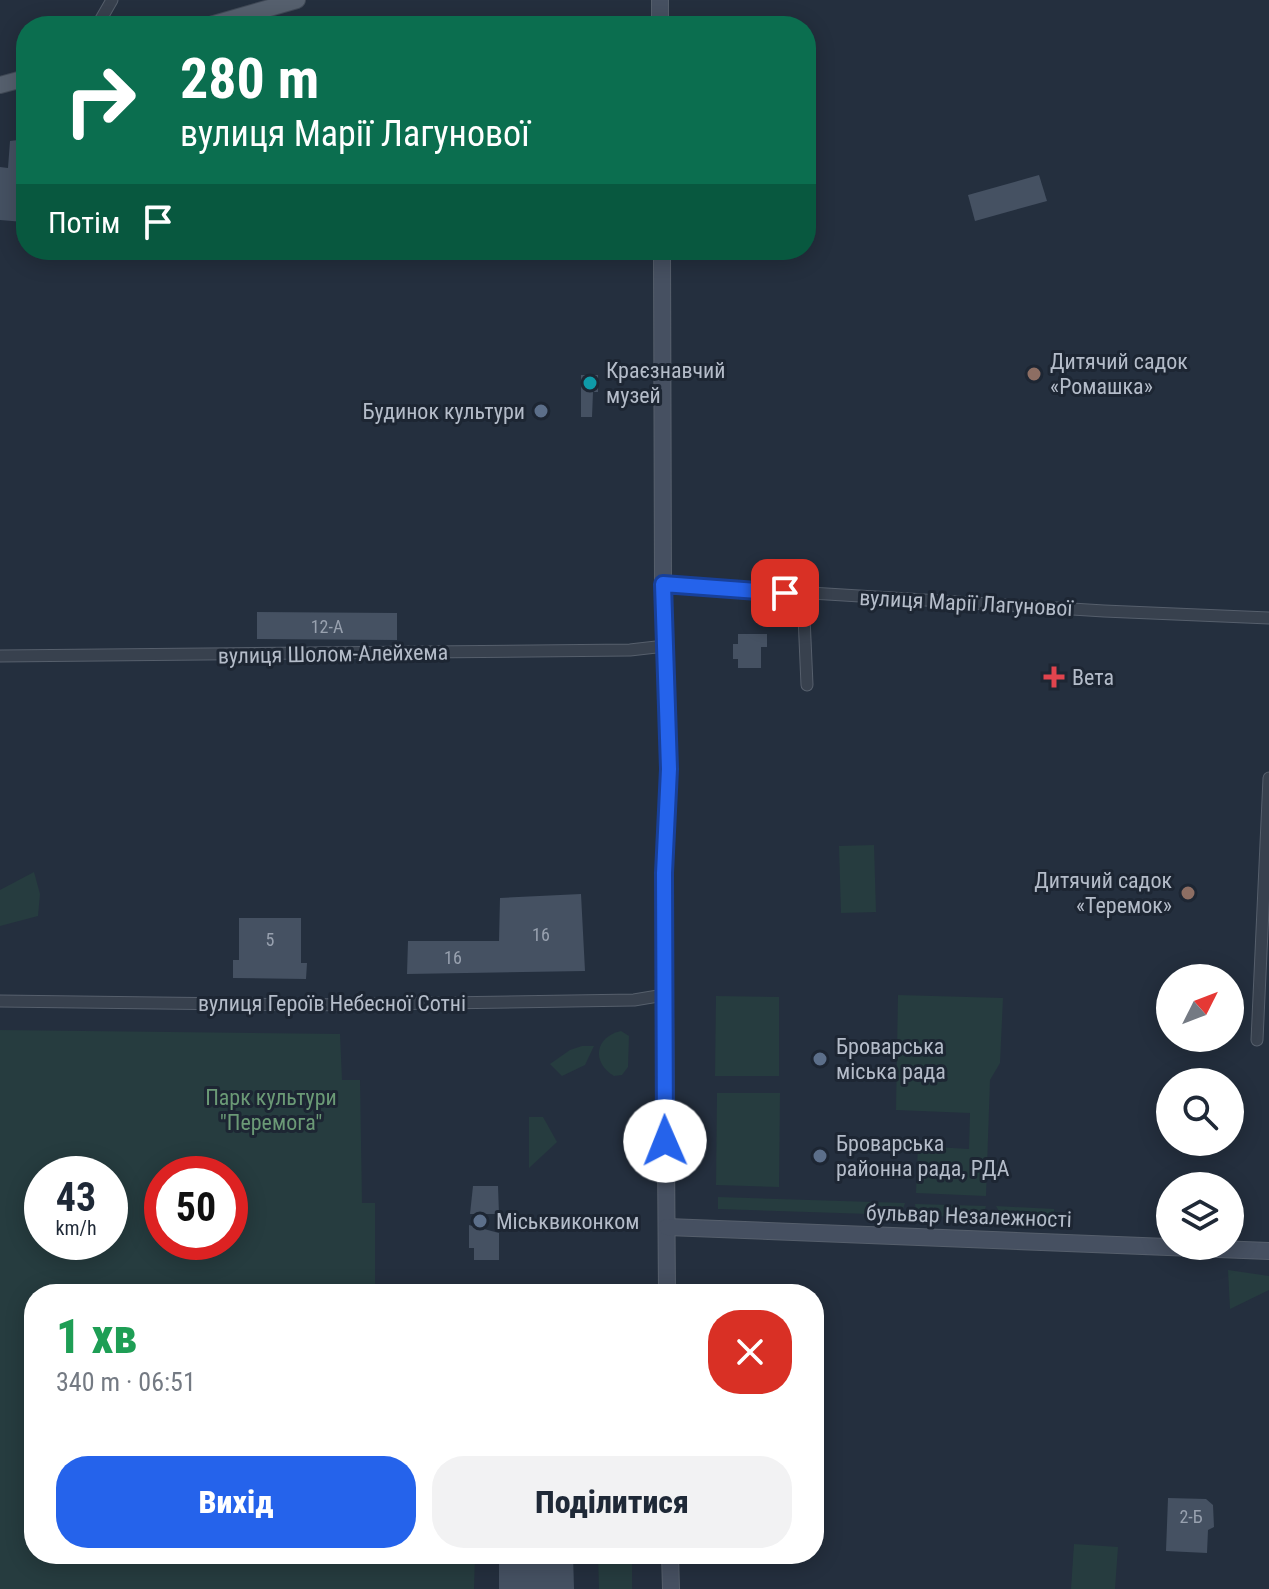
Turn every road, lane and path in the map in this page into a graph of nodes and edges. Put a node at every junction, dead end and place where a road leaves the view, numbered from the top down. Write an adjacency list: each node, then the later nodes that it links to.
1 (297, 0): 2 (main road)
2 (242, 16)
3 (662, 260): 4 (main road)
4 (663, 584): 5 (street, вулиця Марії Лагунової); 7 (main road)
5 (803, 594): 6 (street, вулиця Марії Лагунової); 9 (street)
6 (1269, 618)
7 (665, 646): 8 (street, вулиця Шолом-Алейхема); 11 (main road)
8 (0, 656)
9 (807, 685)
10 (1269, 778): 13 (street)
11 (664, 995): 12 (street, вулиця Героїв Небесної Сотні); 14 (main road)
12 (0, 1001)
13 (1257, 1040)
14 (667, 1227): 15 (main road, бульвар Незалежності); 16 (main road)
15 (1269, 1251)
16 (667, 1284)
17 (670, 1564): 18 (main road)
18 (671, 1589)

